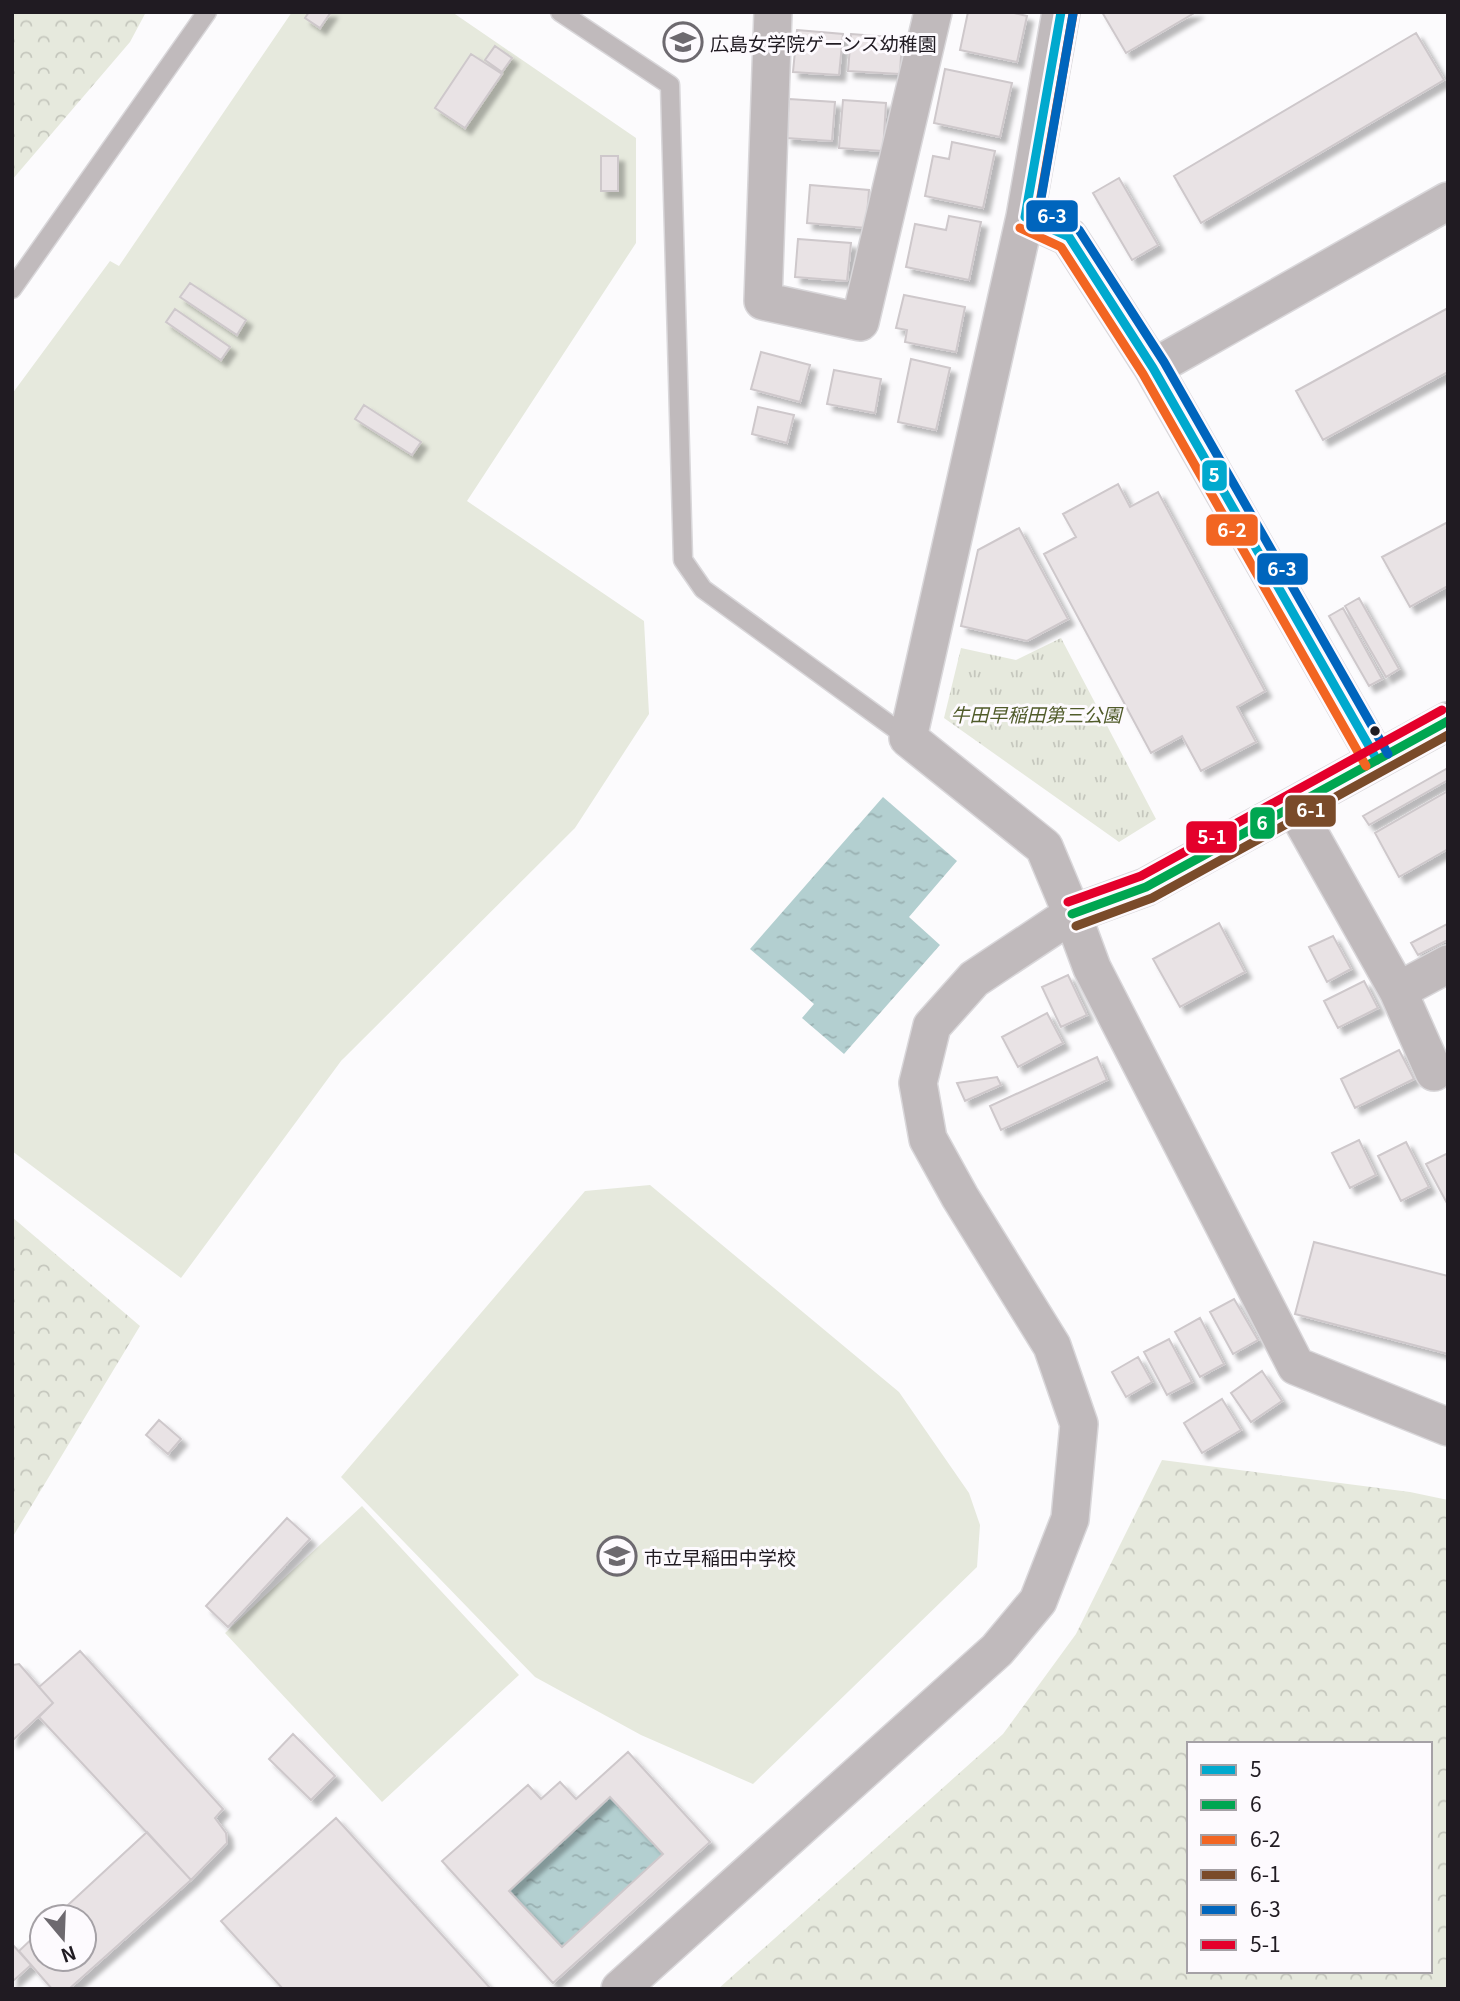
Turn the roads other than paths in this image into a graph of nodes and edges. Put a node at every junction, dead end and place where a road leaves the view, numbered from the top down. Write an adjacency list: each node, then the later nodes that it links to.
1 (207, 12): 8 (lane)
2 (560, 12): 11 (lane)
3 (773, 12): 4 (street)
4 (933, 12)
5 (1061, 12): 7 (street)
6 (1448, 201): 9 (street)
7 (1025, 216): 9 (street); 11 (street)
8 (12, 289)
9 (1153, 368): 12 (street)
10 (1448, 721): 12 (street)
11 (908, 738): 14 (street)
12 (1377, 760): 13 (street)
13 (1294, 806): 14 (street); 16 (street)
14 (1072, 914): 18 (street); 19 (street)
15 (1448, 964): 16 (street)
16 (1398, 991): 17 (street)
17 (1434, 1072)
18 (1448, 1427)
19 (620, 1989)

